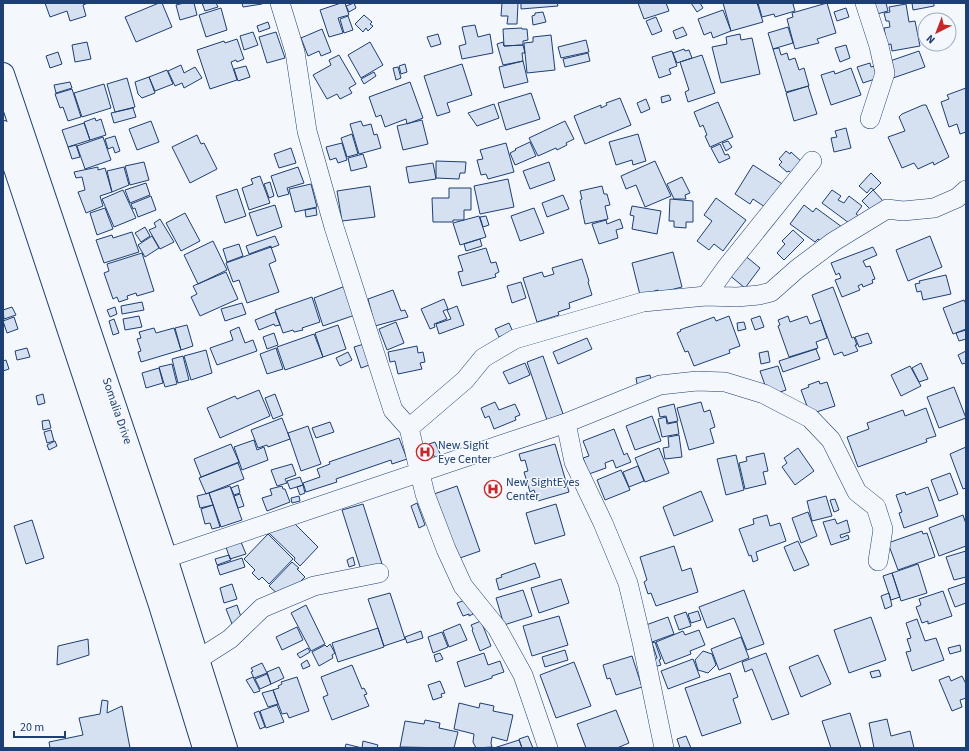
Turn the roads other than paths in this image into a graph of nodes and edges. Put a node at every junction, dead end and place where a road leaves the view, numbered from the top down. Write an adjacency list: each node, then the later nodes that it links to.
1 (280, 3): 10 (street)
2 (865, 3): 4 (street)
3 (3, 74): 12 (main road, Somalia Drive)
4 (870, 120)
5 (3, 132): 16 (main road, Somalia Drive)
6 (812, 161): 8 (street)
7 (966, 190): 8 (street)
8 (706, 296): 10 (street)
9 (566, 423): 11 (street); 13 (street); 19 (street)
10 (409, 428): 11 (street)
11 (420, 473): 12 (street); 18 (street)
12 (166, 558): 15 (main road, Somalia Drive)
13 (878, 561)
14 (379, 573): 15 (street)
15 (197, 660): 17 (main road, Somalia Drive)
16 (204, 748)
17 (226, 748)
18 (548, 748)
19 (664, 748)

